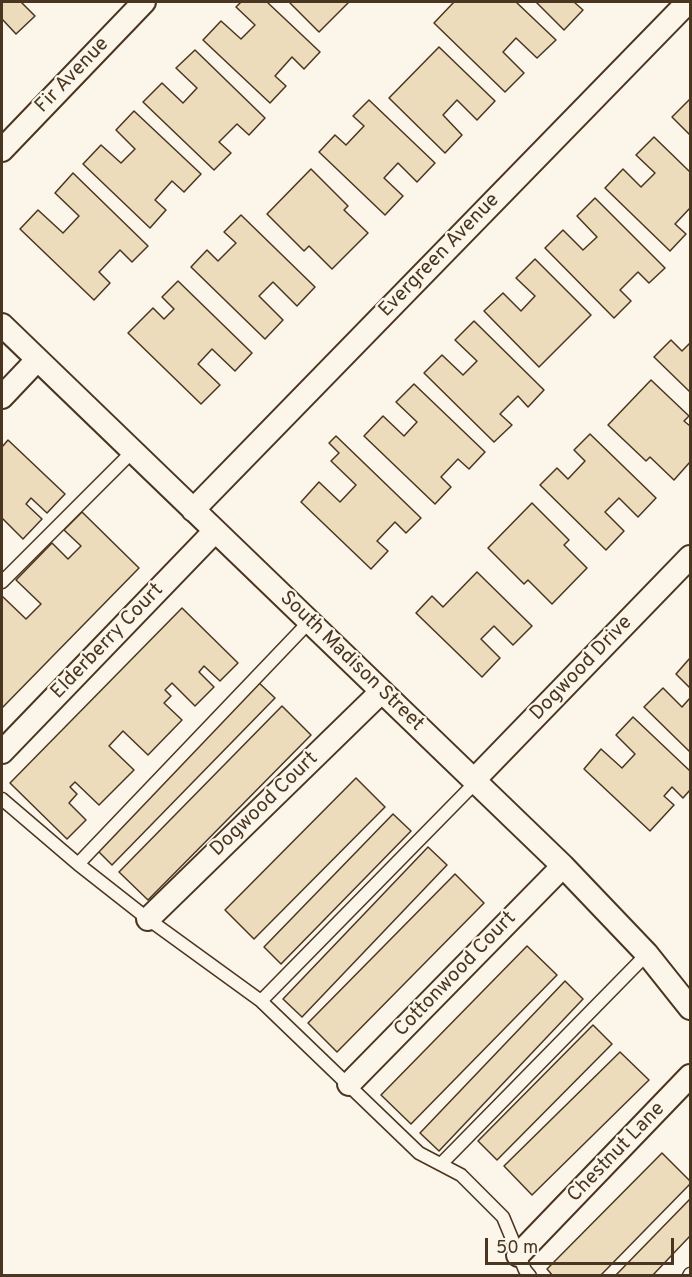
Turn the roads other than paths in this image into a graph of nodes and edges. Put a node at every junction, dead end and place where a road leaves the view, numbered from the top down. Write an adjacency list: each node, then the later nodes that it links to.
1 (144, 2): 3 (street, Fir Avenue)
2 (688, 2): 8 (street, Evergreen Avenue)
3 (2, 150)
4 (2, 325): 5 (street, South Madison Street)
5 (37, 360): 6 (street); 7 (street, South Madison Street)
6 (2, 397)
7 (132, 452): 8 (street, South Madison Street); 11 (lane)
8 (193, 510): 9 (street, South Madison Street)
9 (215, 531): 12 (street, South Madison Street); 14 (street, Elderberry Court)
10 (690, 557): 15 (street, Dogwood Drive)
11 (2, 582)
12 (309, 622): 13 (street, South Madison Street); 17 (lane)
13 (381, 692): 15 (street, South Madison Street); 19 (street, Dogwood Court)
14 (2, 752)
15 (475, 781): 18 (street, South Madison Street); 21 (lane)
16 (2, 799): 17 (lane)
17 (78, 864): 19 (lane)
18 (563, 866): 20 (street, South Madison Street); 24 (street, Cottonwood Court)
19 (148, 919): 21 (lane)
20 (647, 954): 22 (street, South Madison Street); 25 (lane)
21 (261, 1000): 24 (lane)
22 (690, 1008)
23 (690, 1076): 26 (street, Chestnut Lane)
24 (349, 1084): 25 (lane)
25 (441, 1164): 26 (lane)
26 (518, 1255): 27 (lane)
27 (530, 1275)

